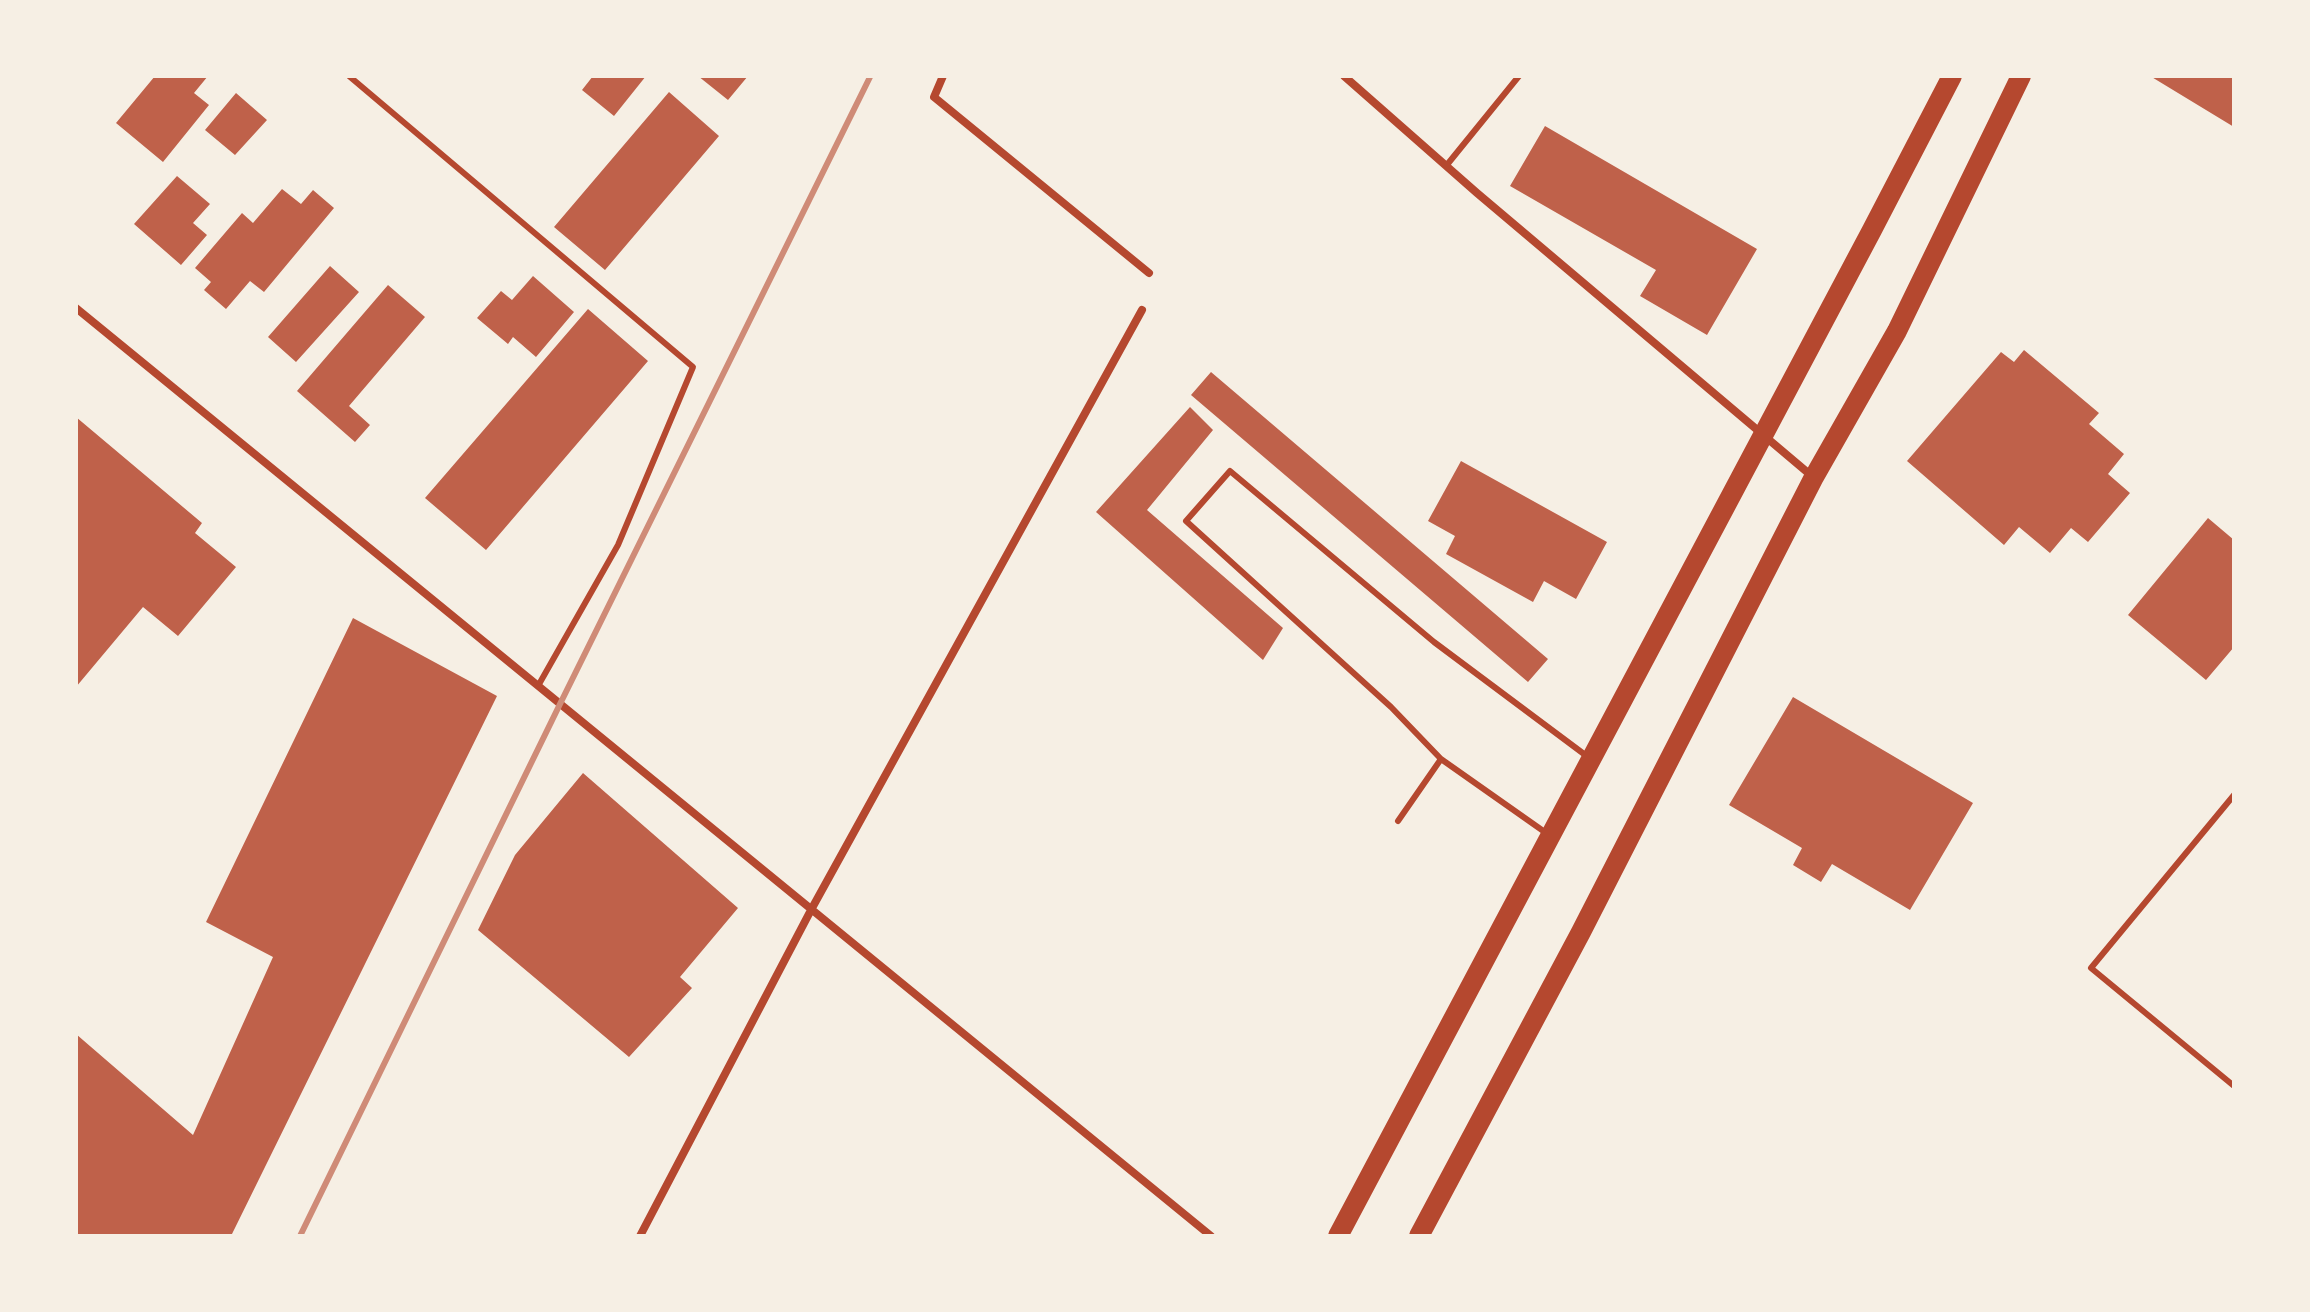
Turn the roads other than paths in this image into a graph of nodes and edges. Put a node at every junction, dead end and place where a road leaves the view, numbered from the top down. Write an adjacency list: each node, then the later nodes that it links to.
1 (349, 76): 13 (lane)
2 (943, 76): 8 (street)
3 (1344, 76): 7 (street)
4 (1519, 76): 7 (lane)
5 (1952, 76): 11 (main road)
6 (2021, 76): 12 (main road)
7 (1446, 166): 11 (street)
8 (1149, 273)
9 (76, 308): 13 (street)
10 (1142, 310): 19 (street)
11 (1762, 436): 12 (street); 15 (main road)
12 (1814, 477): 24 (main road)
13 (538, 686): 19 (street)
14 (1441, 759): 15 (lane); 17 (lane); 18 (lane)
15 (1591, 759): 18 (main road)
16 (2234, 795): 20 (lane)
17 (1398, 821)
18 (1550, 836): 23 (main road)
19 (811, 910): 21 (street); 22 (street)
20 (2234, 1086)
21 (640, 1236)
22 (1211, 1236)
23 (1338, 1236)
24 (1419, 1236)

